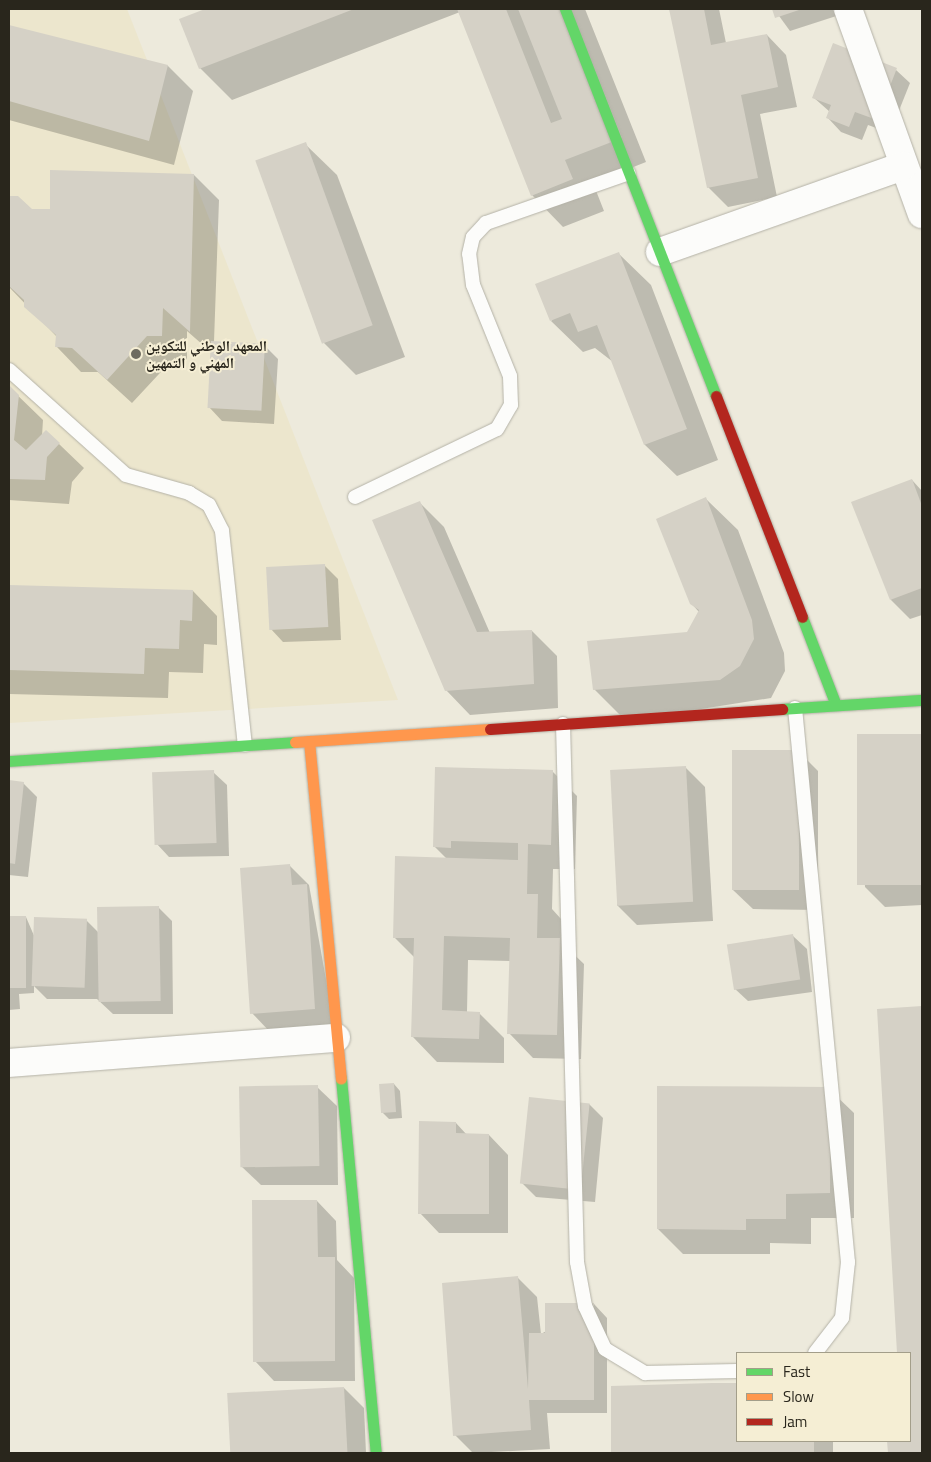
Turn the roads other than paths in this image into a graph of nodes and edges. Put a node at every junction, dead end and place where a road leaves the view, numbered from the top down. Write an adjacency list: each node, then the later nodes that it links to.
1 (565, 9): 4 (street)
2 (848, 9): 3 (street)
3 (903, 166): 5 (street); 6 (street)
4 (629, 173): 6 (street); 8 (lane)
5 (922, 214)
6 (660, 252): 10 (street)
7 (9, 370): 14 (lane)
8 (355, 498)
9 (922, 700): 10 (street)
10 (836, 705): 11 (street)
11 (795, 708): 12 (street); 18 (lane)
12 (563, 724): 13 (street); 19 (lane)
13 (309, 741): 14 (street); 16 (street)
14 (245, 745): 15 (street)
15 (9, 761)
16 (336, 1038): 17 (street); 20 (street)
17 (9, 1063)
18 (815, 1352)
19 (736, 1371)
20 (376, 1453)

